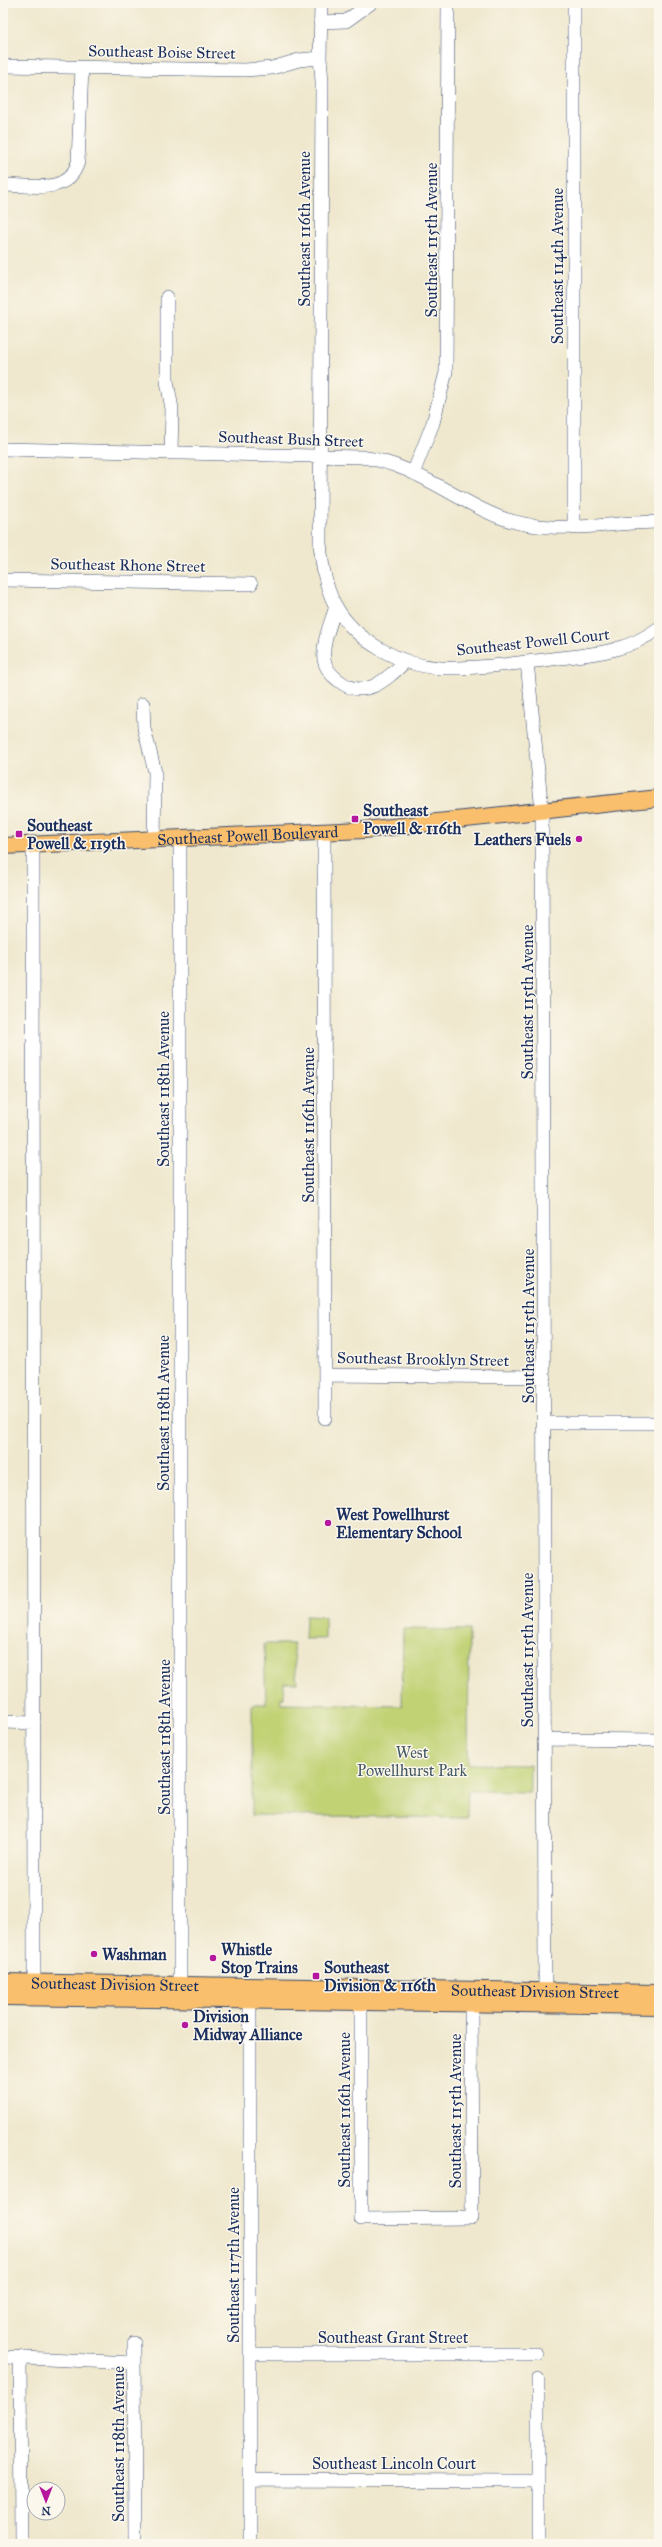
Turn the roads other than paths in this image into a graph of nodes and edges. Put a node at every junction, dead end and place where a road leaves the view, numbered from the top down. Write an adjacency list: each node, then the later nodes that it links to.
1 (320, 3): 5 (street, Southeast 116th Avenue)
2 (371, 3): 5 (street)
3 (448, 3): 14 (street, Southeast 115th Avenue)
4 (574, 3): 16 (street, Southeast 114th Avenue)
5 (320, 22): 6 (street, Southeast 116th Avenue)
6 (320, 58): 8 (street, Southeast Boise Street); 13 (street, Southeast 116th Avenue)
7 (3, 66): 8 (street, Southeast Boise Street)
8 (82, 68): 9 (street)
9 (3, 185)
10 (167, 297): 12 (street)
11 (3, 449): 12 (street, Southeast Bush Street)
12 (171, 453): 13 (street, Southeast Bush Street)
13 (321, 455): 14 (street, Southeast Bush Street); 19 (street, Southeast Powell Court)
14 (414, 472): 16 (street, Southeast Bush Street)
15 (659, 522): 16 (street, Southeast Bush Street)
16 (574, 528)
17 (3, 580): 18 (street, Southeast Rhone Street)
18 (252, 584)
19 (336, 606): 21 (street, Southeast Powell Court); 21 (street)
20 (659, 628): 22 (street, Southeast Powell Court)
21 (406, 661): 22 (street, Southeast Powell Court)
22 (527, 662): 25 (street, Southeast 115th Avenue)
23 (143, 704): 27 (street)
24 (659, 798): 25 (main road, Southeast Powell Boulevard)
25 (542, 811): 26 (main road, Southeast Powell Boulevard); 32 (street, Southeast 115th Avenue)
26 (324, 833): 28 (main road, Southeast Powell Boulevard); 31 (street, Southeast 116th Avenue)
27 (154, 840): 28 (main road, Southeast Powell Boulevard); 29 (main road, Southeast Powell Boulevard)
28 (180, 840): 42 (street, Southeast 118th Avenue)
29 (33, 845): 30 (main road, Southeast Powell Boulevard); 37 (street)
30 (3, 846)
31 (326, 1375): 32 (street, Southeast Brooklyn Street); 33 (street, Southeast 116th Avenue)
32 (545, 1377): 34 (street, Southeast 115th Avenue)
33 (325, 1418)
34 (544, 1423): 35 (street); 38 (street, Southeast 115th Avenue)
35 (659, 1423)
36 (3, 1722): 37 (street)
37 (34, 1723): 43 (street)
38 (545, 1739): 39 (street); 44 (street, Southeast 115th Avenue)
39 (659, 1740)
40 (3, 1982): 43 (main road, Southeast Division Street)
41 (122, 1984): 42 (main road, Southeast Division Street); 43 (main road, Southeast Division Street); 48 (main road)
42 (180, 1986): 46 (main road, Southeast Division Street)
43 (34, 1990): 47 (main road, Southeast Division Street); 48 (main road, Southeast Division Street)
44 (545, 1991): 45 (main road, Southeast Division Street); 46 (main road, Southeast Division Street)
45 (659, 1993)
46 (250, 1994): 48 (main road, Southeast Division Street); 49 (main road, Southeast Division Street); 54 (street, Southeast 117th Avenue)
47 (3, 1997)
48 (71, 1998)
49 (361, 2002): 50 (main road, Southeast Division Street); 52 (street, Southeast 116th Avenue)
50 (471, 2004): 51 (main road, Southeast Division Street); 52 (street, Southeast 115th Avenue)
51 (659, 2006)
52 (472, 2218)
53 (134, 2344): 58 (street, Southeast 118th Avenue)
54 (250, 2354): 55 (street, Southeast Grant Street); 60 (street, Southeast 117th Avenue)
55 (537, 2354)
56 (3, 2357): 57 (street)
57 (20, 2357): 58 (street); 62 (street)
58 (134, 2363): 63 (street, Southeast 118th Avenue)
59 (538, 2380): 61 (street)
60 (250, 2480): 61 (street, Southeast Lincoln Court); 64 (street, Southeast 117th Avenue)
61 (538, 2480): 65 (street)
62 (21, 2544)
63 (135, 2544)
64 (250, 2544)
65 (538, 2544)

